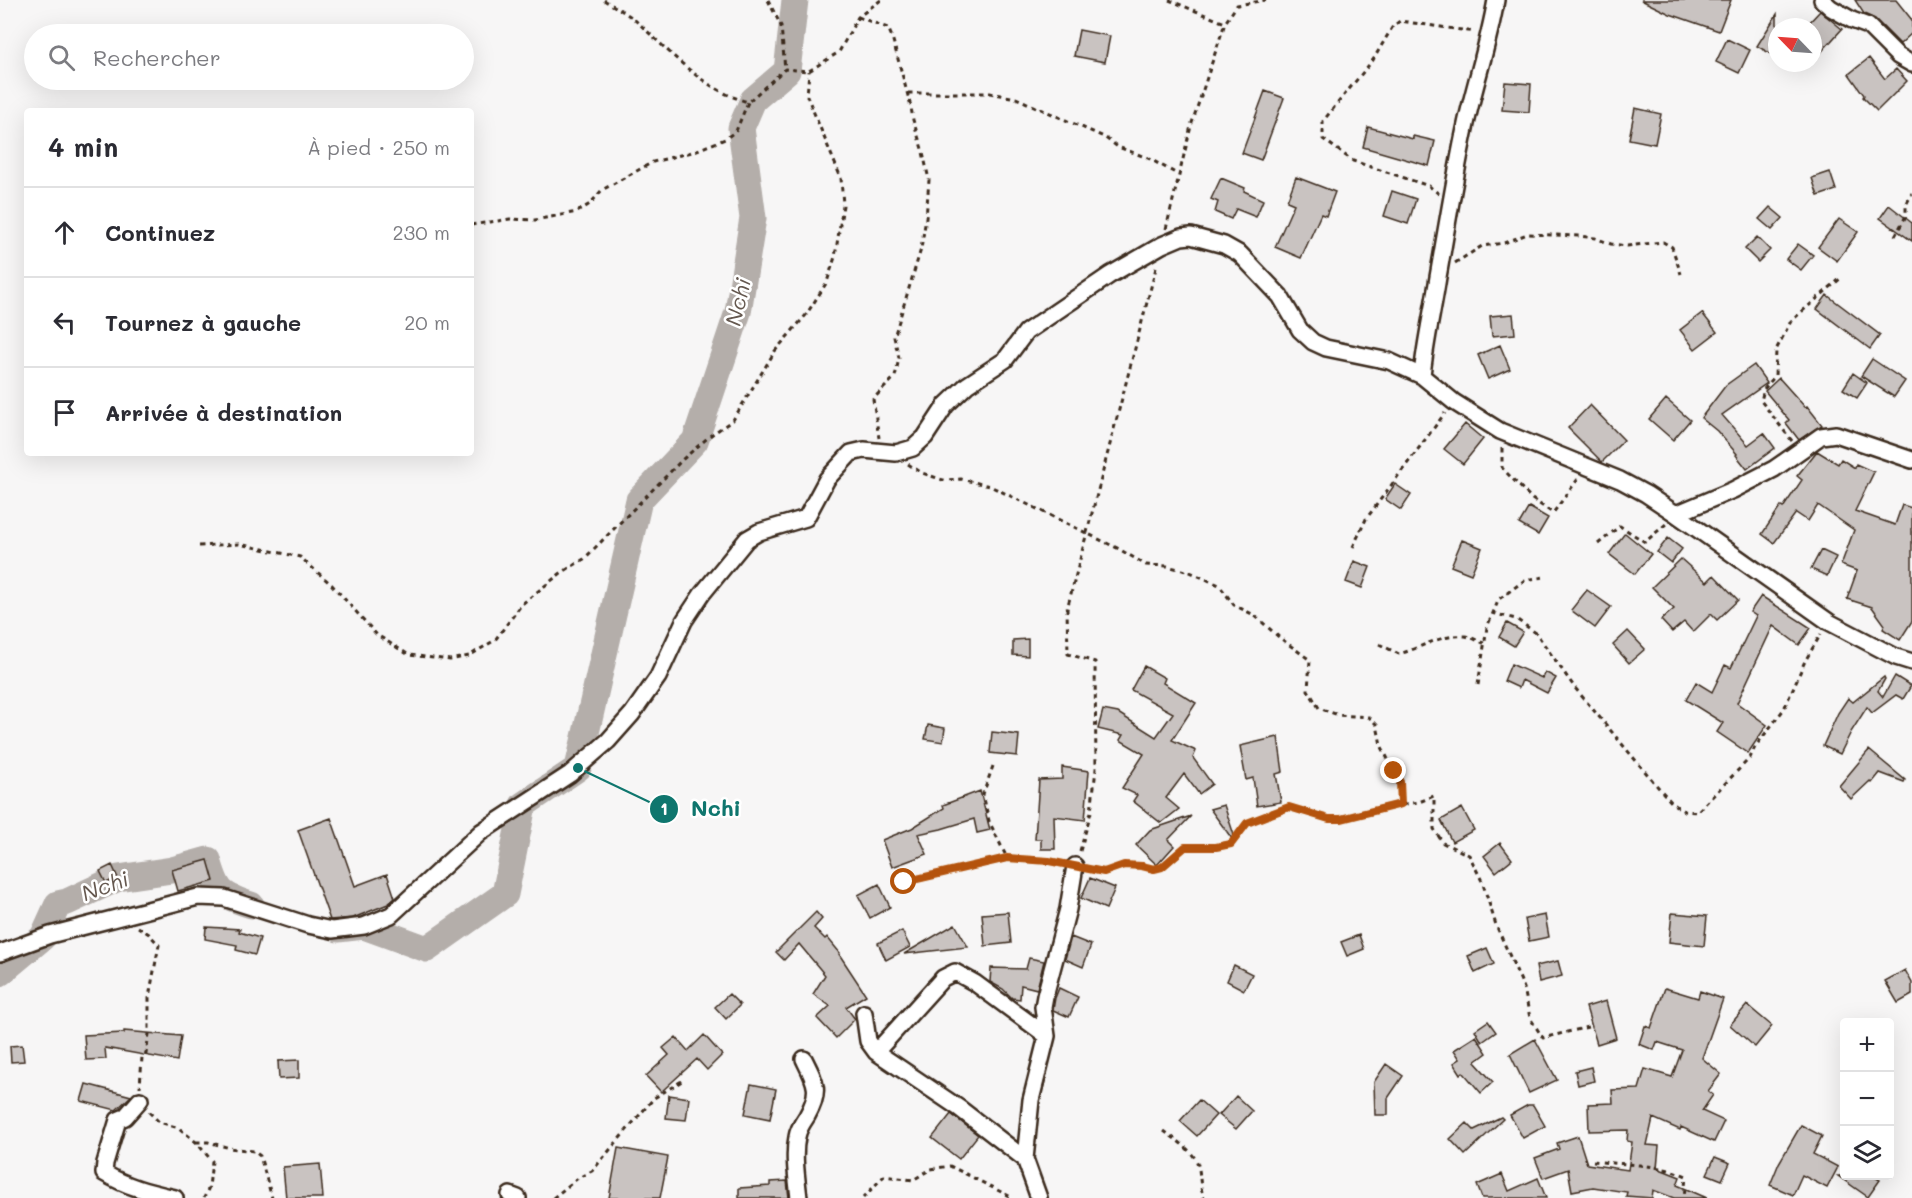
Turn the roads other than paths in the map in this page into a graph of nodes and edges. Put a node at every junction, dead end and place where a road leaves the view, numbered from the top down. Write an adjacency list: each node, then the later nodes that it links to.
1 (1496, 0): 4 (street)
2 (1822, 0): 3 (street)
3 (1912, 64)
4 (1422, 376): 6 (street); 9 (street)
5 (1912, 460): 6 (street)
6 (1676, 514): 7 (street)
7 (1912, 662)
8 (1075, 866): 11 (street)
9 (0, 953)
10 (864, 1013): 12 (street)
11 (1047, 1036): 12 (street); 15 (street)
12 (876, 1052): 15 (street)
13 (804, 1059): 17 (street)
14 (140, 1100): 16 (street)
15 (1025, 1159): 18 (street)
16 (175, 1198)
17 (799, 1198)
18 (1039, 1198)

